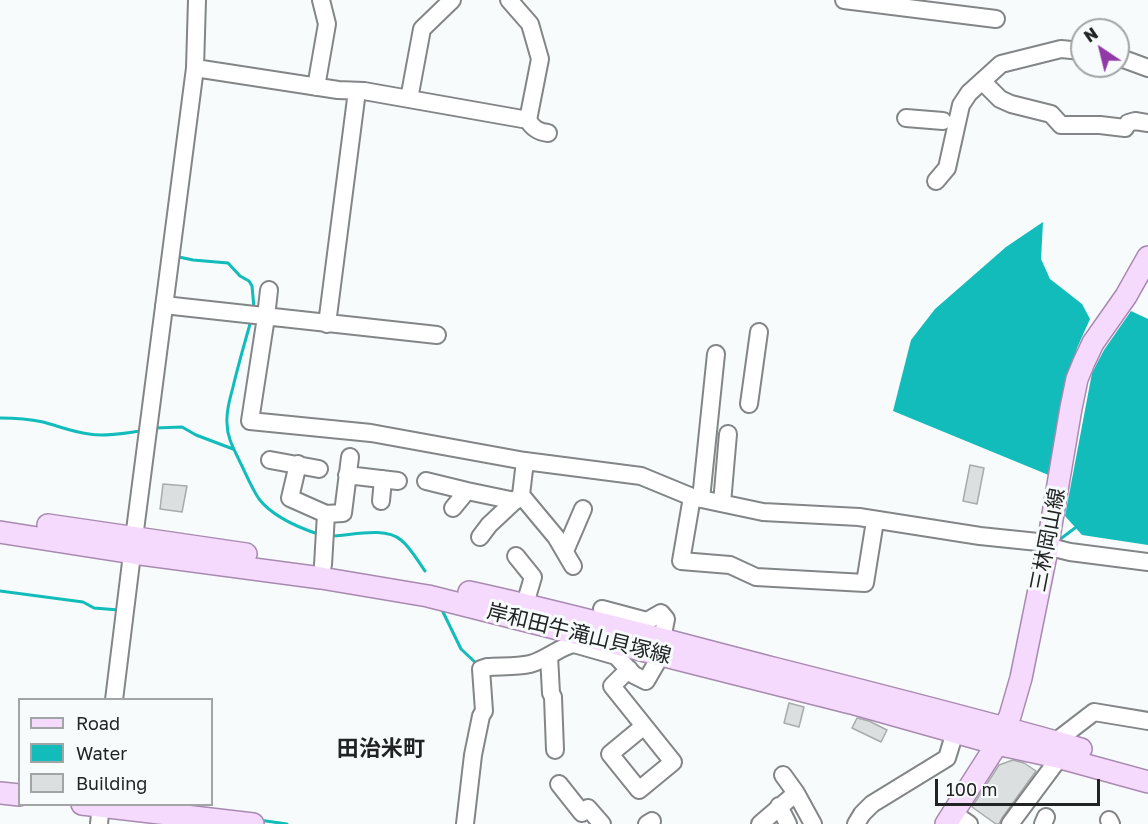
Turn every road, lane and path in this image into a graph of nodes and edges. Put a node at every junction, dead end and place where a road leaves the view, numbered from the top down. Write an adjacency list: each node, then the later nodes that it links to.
1 (197, 0): 9 (street)
2 (321, 0): 12 (street)
3 (452, 0): 14 (street)
4 (509, 0): 16 (street)
5 (844, 0): 6 (street)
6 (996, 19)
7 (1070, 50): 11 (street)
8 (1130, 61): 10 (street)
9 (195, 68): 12 (street); 23 (street)
10 (1148, 68)
11 (982, 81): 18 (street); 20 (street)
12 (315, 87): 13 (street)
13 (357, 91): 14 (street); 25 (street)
14 (409, 99): 16 (street)
15 (906, 118): 17 (street)
16 (528, 120): 19 (street)
17 (944, 121)
18 (1148, 123)
19 (548, 134)
20 (936, 181)
21 (1148, 257): 50 (main road, 三林岡山線)
22 (269, 290): 24 (street)
23 (164, 305): 24 (street); 51 (street)
24 (267, 317): 25 (street); 33 (street)
25 (327, 324): 27 (street)
26 (759, 332): 29 (street)
27 (437, 336)
28 (716, 354): 40 (street)
29 (747, 393)
30 (728, 435): 42 (street)
31 (350, 457): 36 (street)
32 (270, 460): 34 (street)
33 (525, 461): 39 (street); 40 (street)
34 (298, 464): 35 (street); 45 (street)
35 (319, 469)
36 (347, 475): 41 (street); 45 (street)
37 (426, 481): 38 (street)
38 (467, 491): 39 (street); 43 (street)
39 (518, 498): 44 (street); 49 (street)
40 (696, 498): 42 (street); 47 (street)
41 (381, 501)
42 (722, 503): 47 (street)
43 (453, 508)
44 (583, 509)
45 (326, 514): 54 (street)
46 (0, 518): 51 (main road, 岸和田牛滝山貝塚線)
47 (875, 521): 50 (street)
48 (0, 532): 51 (main road, 岸和田牛滝山貝塚線)
49 (480, 537)
50 (1048, 545): 53 (street); 64 (main road, 三林岡山線)
51 (133, 546): 54 (main road, 岸和田牛滝山貝塚線); 57 (main road, 岸和田牛滝山貝塚線); 60 (street)
52 (516, 556): 55 (street)
53 (1148, 562)
54 (323, 565): 55 (main road, 岸和田牛滝山貝塚線)
55 (525, 604): 57 (main road, 岸和田牛滝山貝塚線)
56 (602, 609): 57 (street)
57 (660, 646): 59 (street); 63 (main road, 岸和田牛滝山貝塚線); 64 (main road, 岸和田牛滝山貝塚線)
58 (549, 656): 59 (street); 66 (street); 78 (street)
59 (629, 669): 62 (street)
60 (114, 698)
61 (1148, 721): 65 (street)
62 (644, 726)
63 (955, 732): 64 (main road, 岸和田牛滝山貝塚線); 83 (street)
64 (1001, 736): 65 (main road, 岸和田牛滝山貝塚線); 76 (main road, 三林岡山線)
65 (1056, 749): 67 (main road, 岸和田牛滝山貝塚線); 69 (main road, 岸和田牛滝山貝塚線); 84 (street)
66 (555, 750)
67 (1148, 768)
68 (783, 775): 72 (street)
69 (1148, 782)
70 (559, 784): 79 (street)
71 (0, 793): 73 (main road)
72 (796, 793): 74 (street); 82 (street)
73 (18, 795)
74 (779, 806): 80 (street); 81 (street)
75 (96, 810): 77 (main road)
76 (956, 820)
77 (253, 824)
78 (465, 824)
79 (602, 824)
80 (760, 824)
81 (788, 824)
82 (813, 824)
83 (856, 824)
84 (1010, 824)

